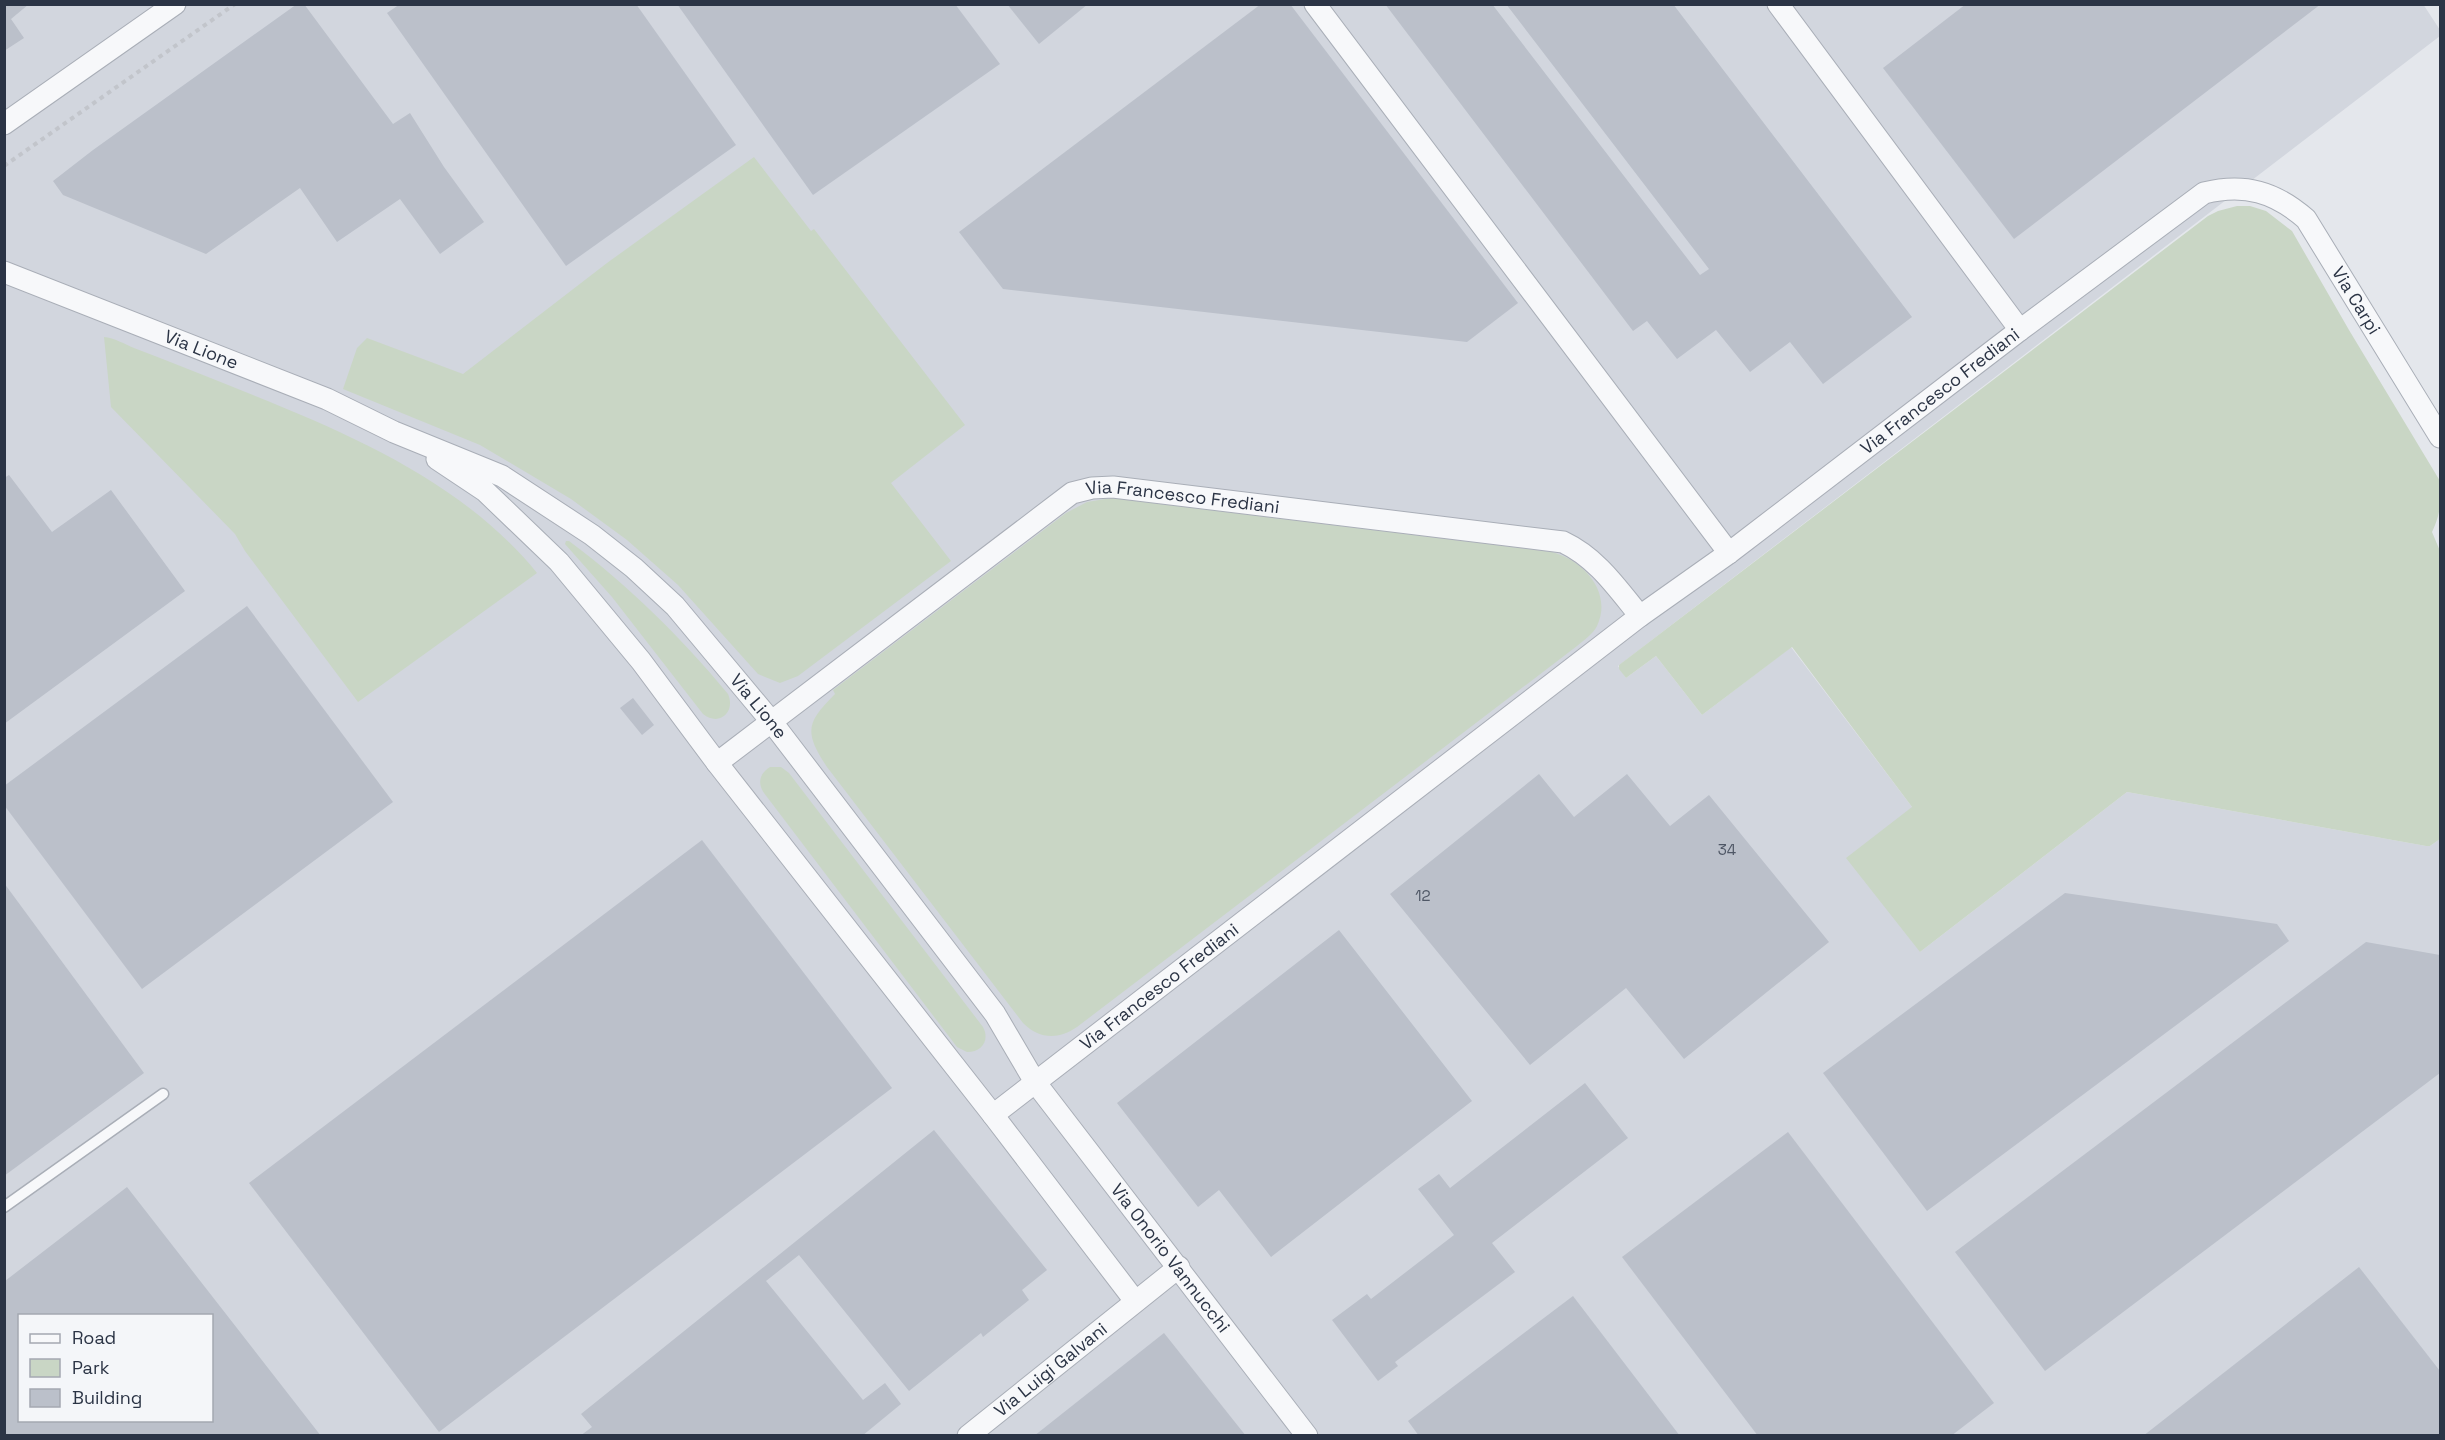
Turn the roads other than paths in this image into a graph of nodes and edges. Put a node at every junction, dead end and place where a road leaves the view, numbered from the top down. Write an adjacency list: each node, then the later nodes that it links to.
1 (175, 4): 4 (street)
2 (1315, 4): 10 (street)
3 (1778, 4): 7 (street)
4 (4, 124)
5 (2249, 189): 7 (street, Via Francesco Frediani); 9 (street, Via Carpi)
6 (4, 272): 8 (street, Via Lione)
7 (2020, 330): 10 (street, Via Francesco Frediani)
8 (394, 432): 12 (street, Via Lione); 13 (street, Via Lione)
9 (2440, 437)
10 (1729, 553): 11 (street, Via Francesco Frediani)
11 (1640, 616): 12 (street, Via Francesco Frediani); 14 (street, Via Francesco Frediani)
12 (771, 721): 13 (street, Via Francesco Frediani); 14 (street, Via Lione)
13 (717, 763): 16 (street, Via Lione)
14 (1035, 1082): 16 (street, Via Francesco Frediani); 18 (street, Via Onorio Vannucchi)
15 (164, 1094): 17 (lane)
16 (993, 1115): 19 (street)
17 (4, 1207)
18 (1179, 1267): 19 (street, Via Luigi Galvani); 21 (street, Via Onorio Vannucchi)
19 (1135, 1301): 20 (street, Via Luigi Galvani)
20 (968, 1436)
21 (1307, 1436)

